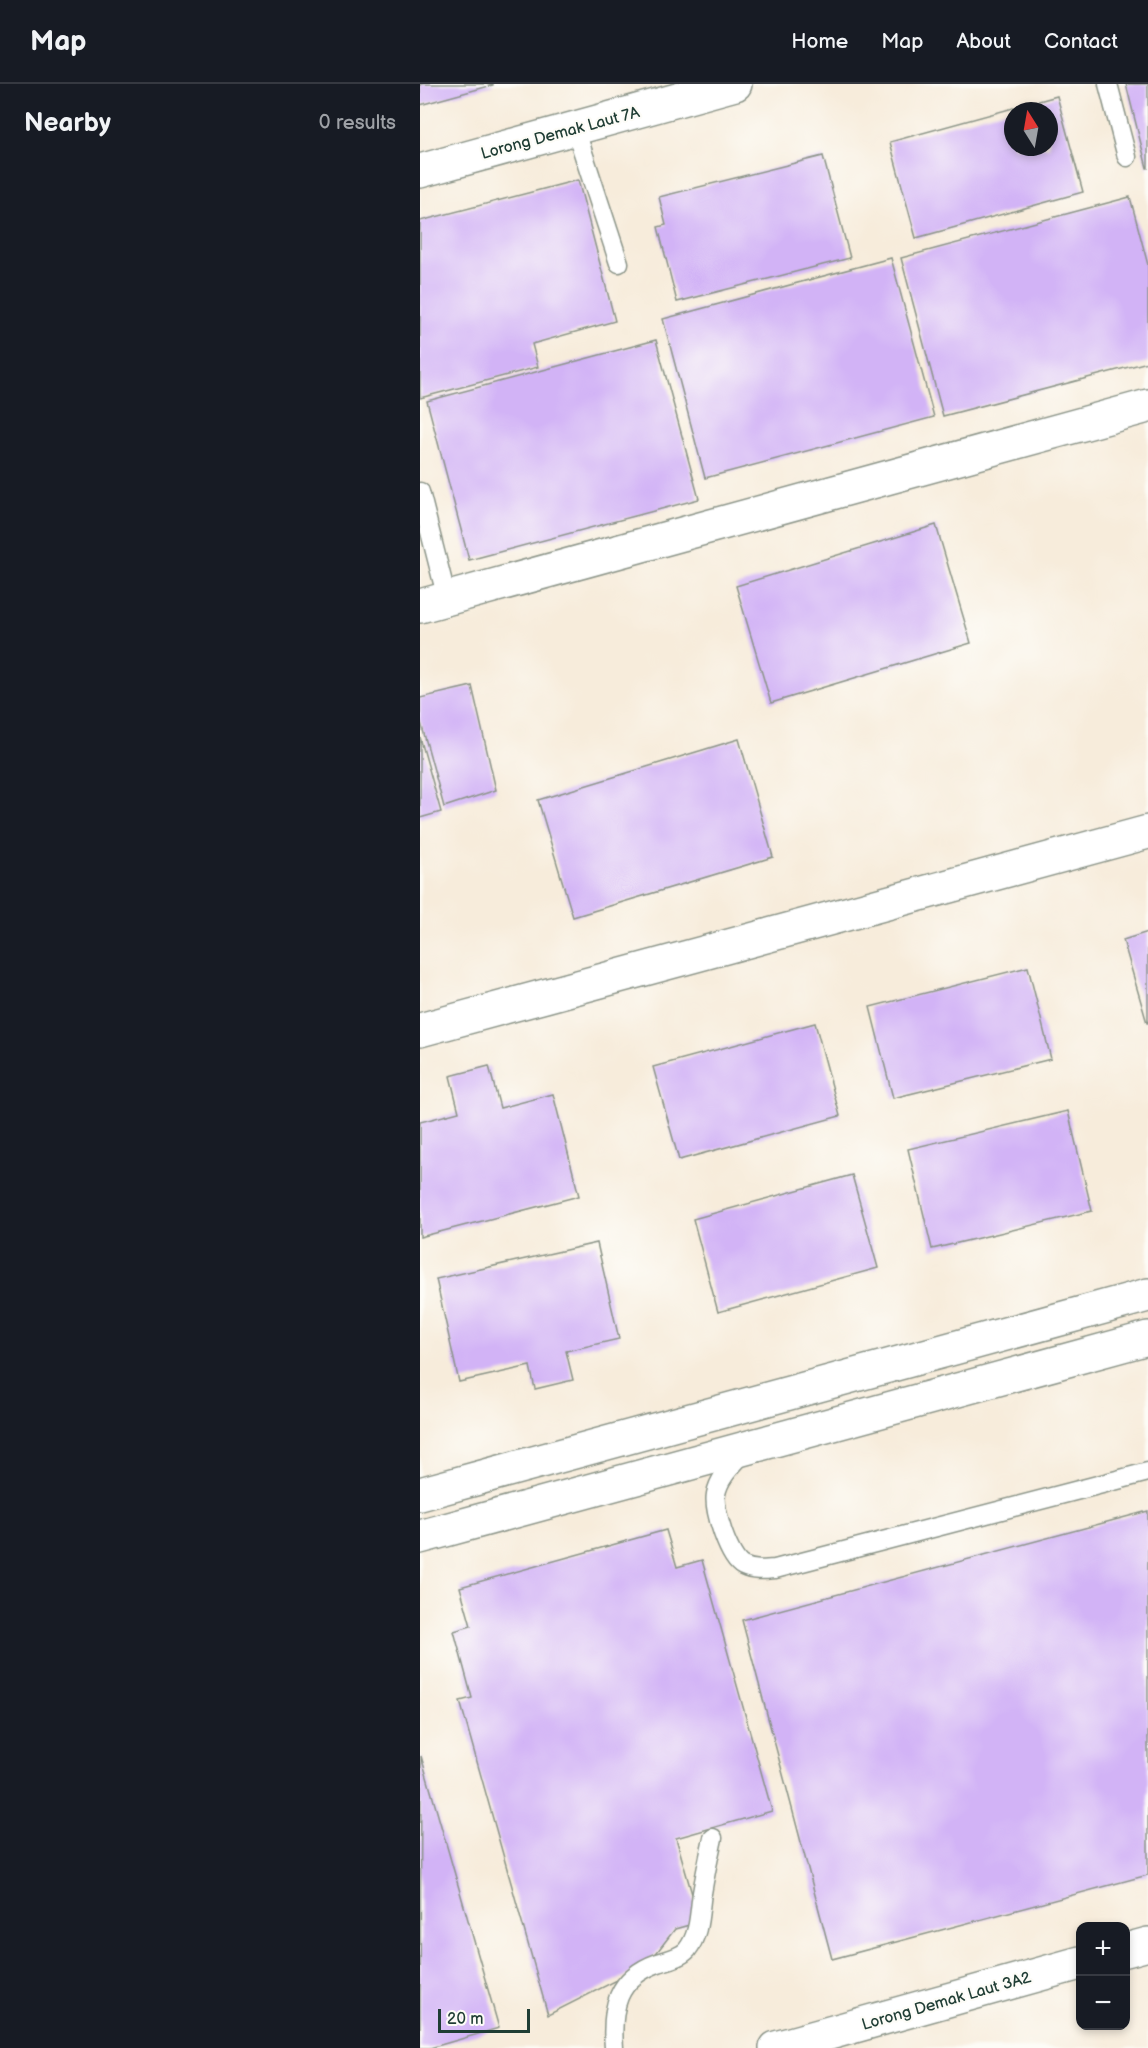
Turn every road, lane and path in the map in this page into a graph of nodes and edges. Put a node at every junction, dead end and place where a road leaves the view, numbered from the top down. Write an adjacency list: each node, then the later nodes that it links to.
1 (735, 84): 3 (street, Lorong Demak Laut 7A)
2 (1108, 84): 4 (lane)
3 (576, 128): 5 (street, Lorong Demak Laut 7A); 6 (lane)
4 (1127, 157)
5 (420, 171)
6 (619, 263)
7 (1148, 406): 9 (street)
8 (420, 492): 9 (lane)
9 (434, 602)
10 (1148, 832): 11 (street)
11 (420, 1030)
12 (1148, 1295): 16 (street)
13 (1148, 1338): 14 (street)
14 (750, 1447): 15 (lane); 17 (street)
15 (1148, 1472)
16 (420, 1494)
17 (420, 1537)
18 (713, 1838): 22 (lane)
19 (1148, 1944): 20 (street)
20 (1130, 1949)
21 (1076, 1964): 23 (street, Lorong Demak Laut 3A2)
22 (614, 2048)
23 (776, 2048)

